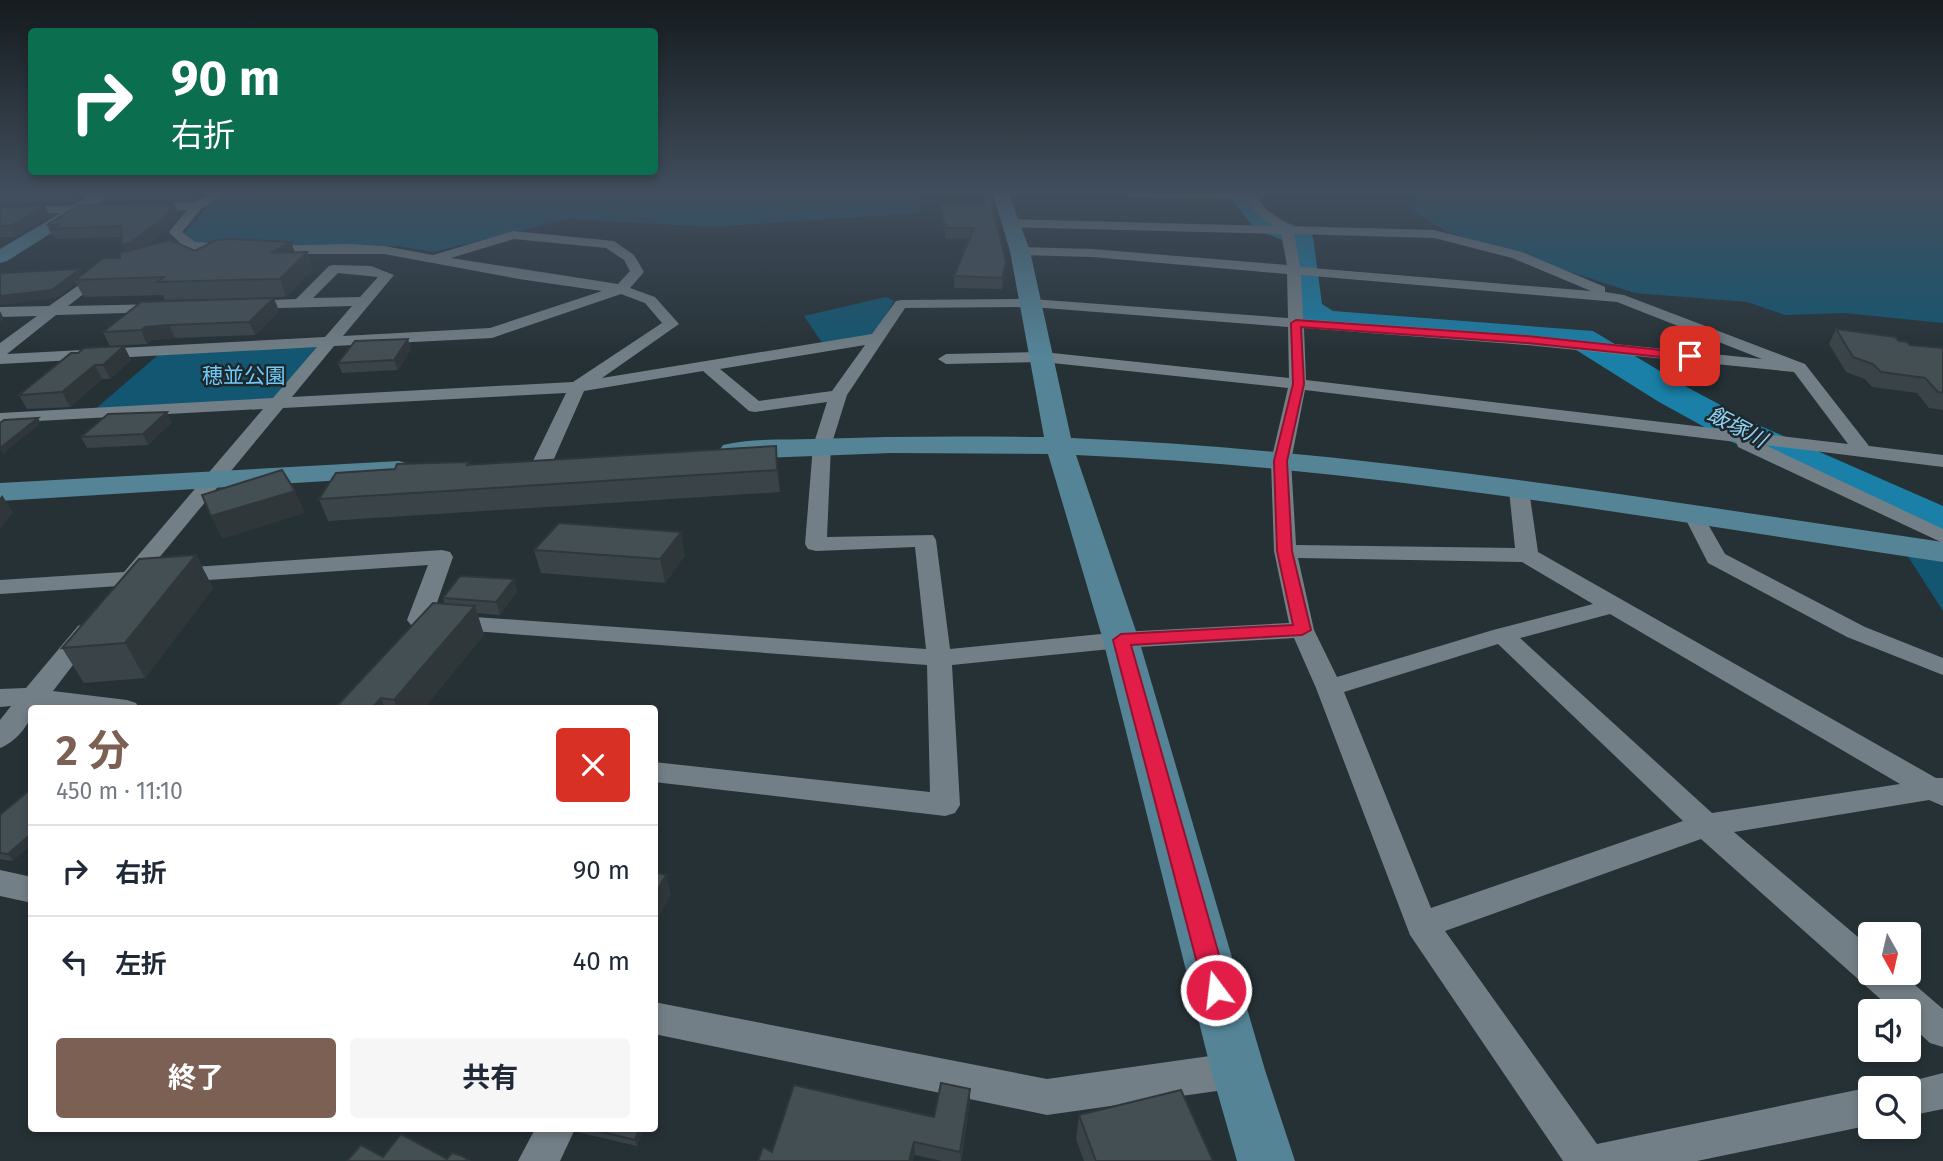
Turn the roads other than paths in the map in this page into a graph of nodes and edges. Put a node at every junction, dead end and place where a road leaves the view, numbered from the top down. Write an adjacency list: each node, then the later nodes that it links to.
1 (183, 248): 10 (street)
2 (222, 248): 3 (street)
3 (341, 248)
4 (353, 248): 11 (street)
5 (470, 248): 11 (street)
6 (615, 248): 14 (street)
7 (1290, 248): 13 (street)
8 (1490, 248): 15 (street)
9 (1020, 251): 13 (street); 18 (street)
10 (144, 259)
11 (432, 260): 14 (street)
12 (120, 265): 21 (street)
13 (1294, 269): 15 (street); 23 (street)
14 (621, 289): 25 (street); 33 (street)
15 (1619, 298): 31 (street)
16 (363, 301): 17 (street); 17 (street); 25 (street)
17 (300, 303): 19 (street)
18 (1032, 303): 23 (street); 24 (street); 27 (street)
19 (238, 305)
20 (177, 307): 21 (street)
21 (52, 311): 22 (street); 26 (street)
22 (0, 312)
23 (1296, 323): 31 (street); 32 (street)
24 (878, 338): 30 (street); 34 (street)
25 (330, 343): 28 (street); 35 (street)
26 (0, 351)
27 (1043, 357): 29 (street); 32 (street); 39 (street)
28 (0, 359)
29 (946, 359)
30 (707, 366): 33 (street); 34 (street)
31 (1798, 368): 40 (street)
32 (1298, 384): 37 (street); 43 (street)
33 (578, 387): 35 (street); 42 (street)
34 (838, 395): 38 (street)
35 (278, 404): 36 (street); 46 (street)
36 (0, 418)
37 (1727, 434): 40 (street); 50 (street)
38 (822, 446): 39 (street); 41 (street); 60 (street)
39 (1059, 446): 43 (street); 59 (street)
40 (1863, 451): 44 (street)
41 (710, 452)
42 (543, 461)
43 (1281, 461): 47 (street); 51 (street)
44 (1943, 461)
45 (420, 468): 46 (street)
46 (214, 480): 48 (street); 54 (street)
47 (1519, 490): 49 (street); 53 (street)
48 (0, 492)
49 (1694, 516): 52 (street); 61 (street)
50 (1943, 537)
51 (1284, 551): 53 (street); 57 (street)
52 (1943, 552)
53 (1527, 555): 56 (street)
54 (130, 578): 55 (street); 60 (street); 63 (street)
55 (0, 587)
56 (1613, 606): 58 (street); 68 (street)
57 (1302, 630): 59 (street); 62 (street)
58 (1502, 635): 62 (street); 69 (street)
59 (1121, 640): 60 (street); 77 (street)
60 (939, 658): 67 (street)
61 (1943, 667)
62 (1329, 688): 72 (street)
63 (34, 697): 64 (street); 65 (street); 66 (street)
64 (0, 698)
65 (96, 705)
66 (0, 738)
67 (658, 772)
68 (1940, 791): 69 (street)
69 (1706, 825): 72 (street); 73 (street)
70 (0, 883): 71 (street)
71 (28, 889)
72 (1422, 925): 84 (street)
73 (1858, 958)
74 (1890, 985): 76 (street)
75 (658, 1019): 77 (street)
76 (1943, 1031)
77 (1238, 1070): 83 (street)
78 (1943, 1091): 79 (street)
79 (1921, 1096)
80 (1858, 1109): 85 (street)
81 (553, 1132): 82 (street)
82 (538, 1161)
83 (1266, 1161)
84 (1586, 1161)
85 (1603, 1161)

